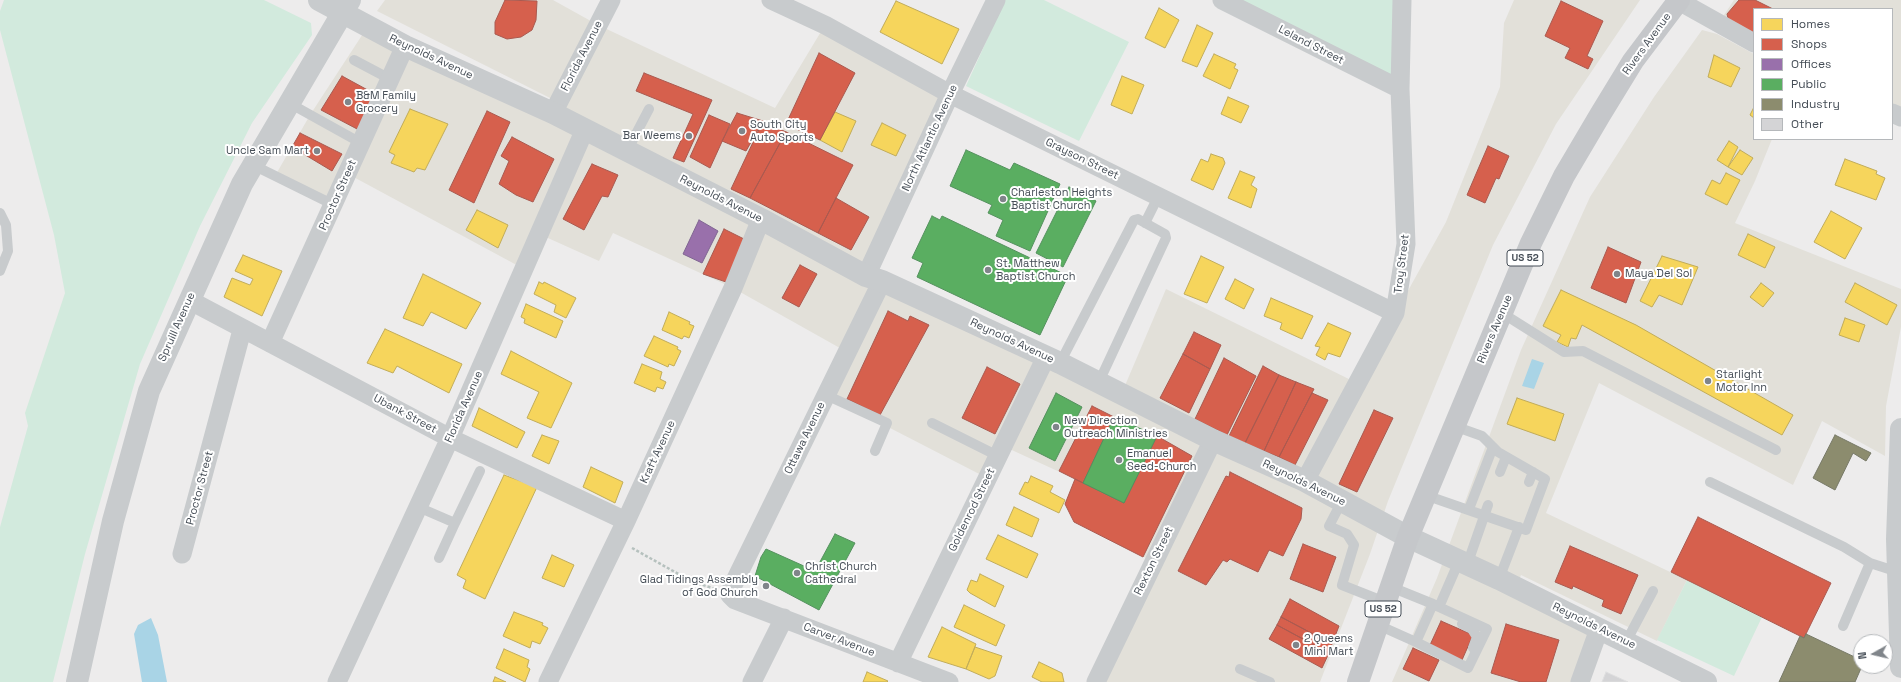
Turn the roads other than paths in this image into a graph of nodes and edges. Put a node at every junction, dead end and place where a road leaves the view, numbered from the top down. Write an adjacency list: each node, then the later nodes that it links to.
1 (319, 0): 8 (street, Reynolds Avenue)
2 (611, 0): 17 (street, Florida Avenue)
3 (771, 0): 14 (street, Grayson Street)
4 (996, 0): 14 (street, North Atlantic Avenue)
5 (1222, 0): 13 (street, Leland Street)
6 (1402, 0): 13 (street, Troy Street)
7 (1678, 0): 9 (street); 31 (main road, Rivers Avenue / US 52)
8 (346, 6): 10 (street, Reynolds Avenue); 15 (street, Spruill Avenue)
9 (1753, 41)
10 (405, 46): 12 (street, Proctor Street); 17 (street, Reynolds Avenue)
11 (354, 60): 12 (lane)
12 (390, 79): 19 (street, Proctor Street)
13 (1400, 89): 30 (street, Troy Street)
14 (950, 94): 22 (street, Grayson Street); 28 (street, North Atlantic Avenue)
15 (289, 103): 19 (lane); 21 (street, Spruill Avenue)
16 (649, 109): 20 (lane)
17 (554, 113): 18 (street, Reynolds Avenue)
18 (585, 129): 20 (street, Reynolds Avenue); 40 (street, Florida Avenue)
19 (361, 143): 23 (street, Proctor Street)
20 (628, 151): 25 (street, Reynolds Avenue)
21 (253, 165): 23 (lane); 29 (street, Spruill Avenue)
22 (1158, 197): 26 (lane); 30 (street, Grayson Street)
23 (334, 205): 33 (street, Proctor Street)
24 (0, 213): 27 (lane)
25 (761, 219): 28 (street, Reynolds Avenue); 58 (street, Kraft Avenue)
26 (1145, 223): 34 (lane); 35 (lane)
27 (0, 271)
28 (874, 279): 34 (street, Reynolds Avenue); 36 (street, Ottawa Avenue)
29 (189, 300): 32 (street, Ubank Street); 82 (street, Spruill Avenue)
30 (1395, 313): 50 (street, Troy Street)
31 (1502, 313): 38 (main road, Rivers Avenue / US 52); 43 (lane)
32 (242, 330): 33 (street, Ubank Street); 62 (street, Proctor Street)
33 (270, 343): 40 (street, Ubank Street)
34 (1053, 360): 35 (street, Reynolds Avenue); 45 (street, Goldenrod Street)
35 (1098, 384): 41 (street, Reynolds Avenue)
36 (826, 395): 44 (lane); 69 (street, Ottawa Avenue)
37 (932, 423): 45 (lane)
38 (1454, 426): 42 (lane); 53 (main road, Rivers Avenue / US 52)
39 (1901, 428): 66 (street)
40 (450, 438): 55 (street, Florida Avenue); 58 (street, Ubank Street)
41 (1212, 440): 50 (street, Reynolds Avenue); 87 (street, Rexton Street)
42 (1493, 447): 46 (lane); 56 (lane)
43 (1776, 450)
44 (875, 451)
45 (998, 456): 78 (street, Goldenrod Street)
46 (1506, 457): 48 (lane); 49 (lane)
47 (480, 471): 59 (lane)
48 (1500, 472)
49 (1533, 472): 51 (lane); 60 (lane)
50 (1305, 481): 54 (street, Reynolds Avenue)
51 (1529, 482)
52 (1710, 482): 65 (lane)
53 (1425, 495): 56 (lane); 61 (main road, Rivers Avenue / US 52)
54 (1342, 501): 61 (street, Reynolds Avenue); 70 (lane)
55 (418, 507): 59 (lane); 83 (street, Florida Avenue)
56 (1468, 509): 57 (lane)
57 (1486, 510): 60 (lane); 64 (lane)
58 (626, 522): 84 (street, Kraft Avenue)
59 (455, 523): 63 (lane)
60 (1517, 523): 67 (lane)
61 (1408, 536): 64 (street, Reynolds Avenue); 70 (main road, Rivers Avenue / US 52)
62 (182, 554)
63 (439, 558)
64 (1463, 563): 67 (street, Reynolds Avenue); 71 (lane)
65 (1870, 563): 66 (lane); 74 (lane)
66 (1899, 572): 79 (street)
67 (1499, 579): 75 (street, Reynolds Avenue)
68 (1653, 592): 77 (lane)
69 (730, 595): 72 (street, Carver Avenue)
70 (1388, 595): 71 (lane); 73 (main road, Rivers Avenue / US 52)
71 (1438, 607): 76 (lane); 76 (lane)
72 (784, 618): 78 (street, Carver Avenue); 85 (street)
73 (1378, 625): 76 (lane); 89 (main road, Rivers Avenue / US 52)
74 (1843, 626)
75 (1599, 629): 77 (street, Reynolds Avenue); 90 (street)
76 (1416, 642)
77 (1626, 642): 91 (street, Reynolds Avenue)
78 (898, 663): 81 (street, Carver Avenue)
79 (1901, 667)
80 (1240, 669): 88 (lane)
81 (927, 679): 86 (street, Carver Avenue)
82 (77, 682)
83 (337, 682)
84 (548, 682)
85 (752, 682)
86 (949, 682)
87 (1096, 682)
88 (1270, 682)
89 (1358, 682)
90 (1580, 682)
91 (1706, 682)

